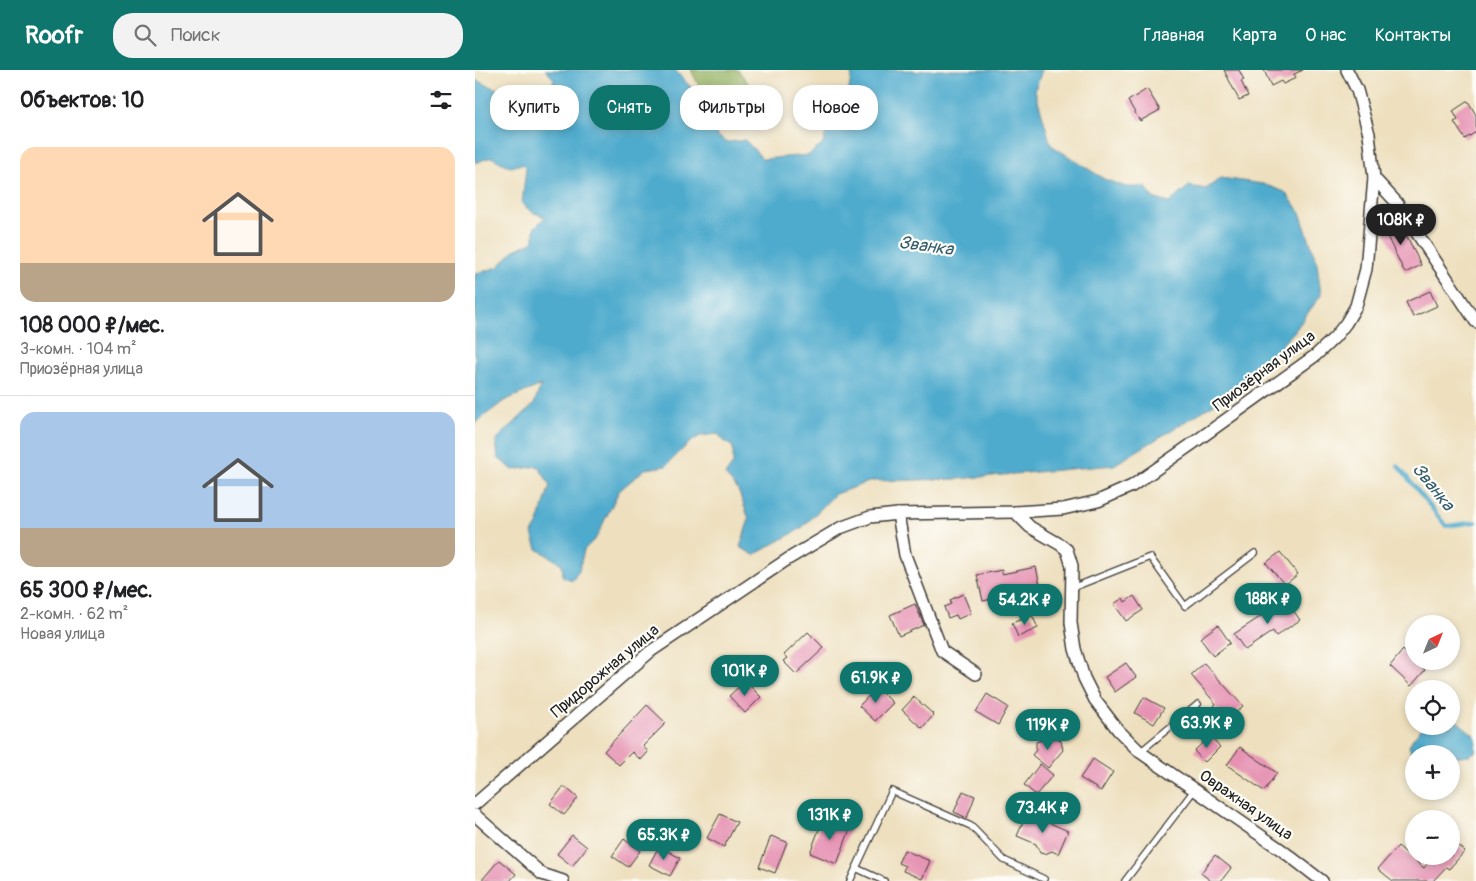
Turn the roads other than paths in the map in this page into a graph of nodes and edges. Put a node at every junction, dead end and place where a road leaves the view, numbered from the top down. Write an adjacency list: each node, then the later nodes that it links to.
1 (1359, 70): 2 (street)
2 (1349, 74): 3 (street, Приозёрная улица)
3 (1375, 178): 4 (street); 5 (street, Приозёрная улица)
4 (1476, 322)
5 (1015, 512): 6 (street, Приозёрная улица); 8 (street, Овражная улица)
6 (898, 514): 9 (street); 13 (street, Придорожная улица)
7 (1255, 553): 8 (lane)
8 (1072, 588): 11 (street, Овражная улица)
9 (976, 674)
10 (1198, 704): 11 (lane)
11 (1140, 752): 12 (street, Овражная улица)
12 (1195, 789): 20 (lane); 21 (street, Овражная улица)
13 (475, 804)
14 (475, 815): 17 (street)
15 (856, 868): 16 (lane); 18 (lane); 19 (lane)
16 (1044, 879)
17 (563, 881)
18 (850, 881)
19 (884, 881)
20 (1125, 881)
21 (1322, 881)

